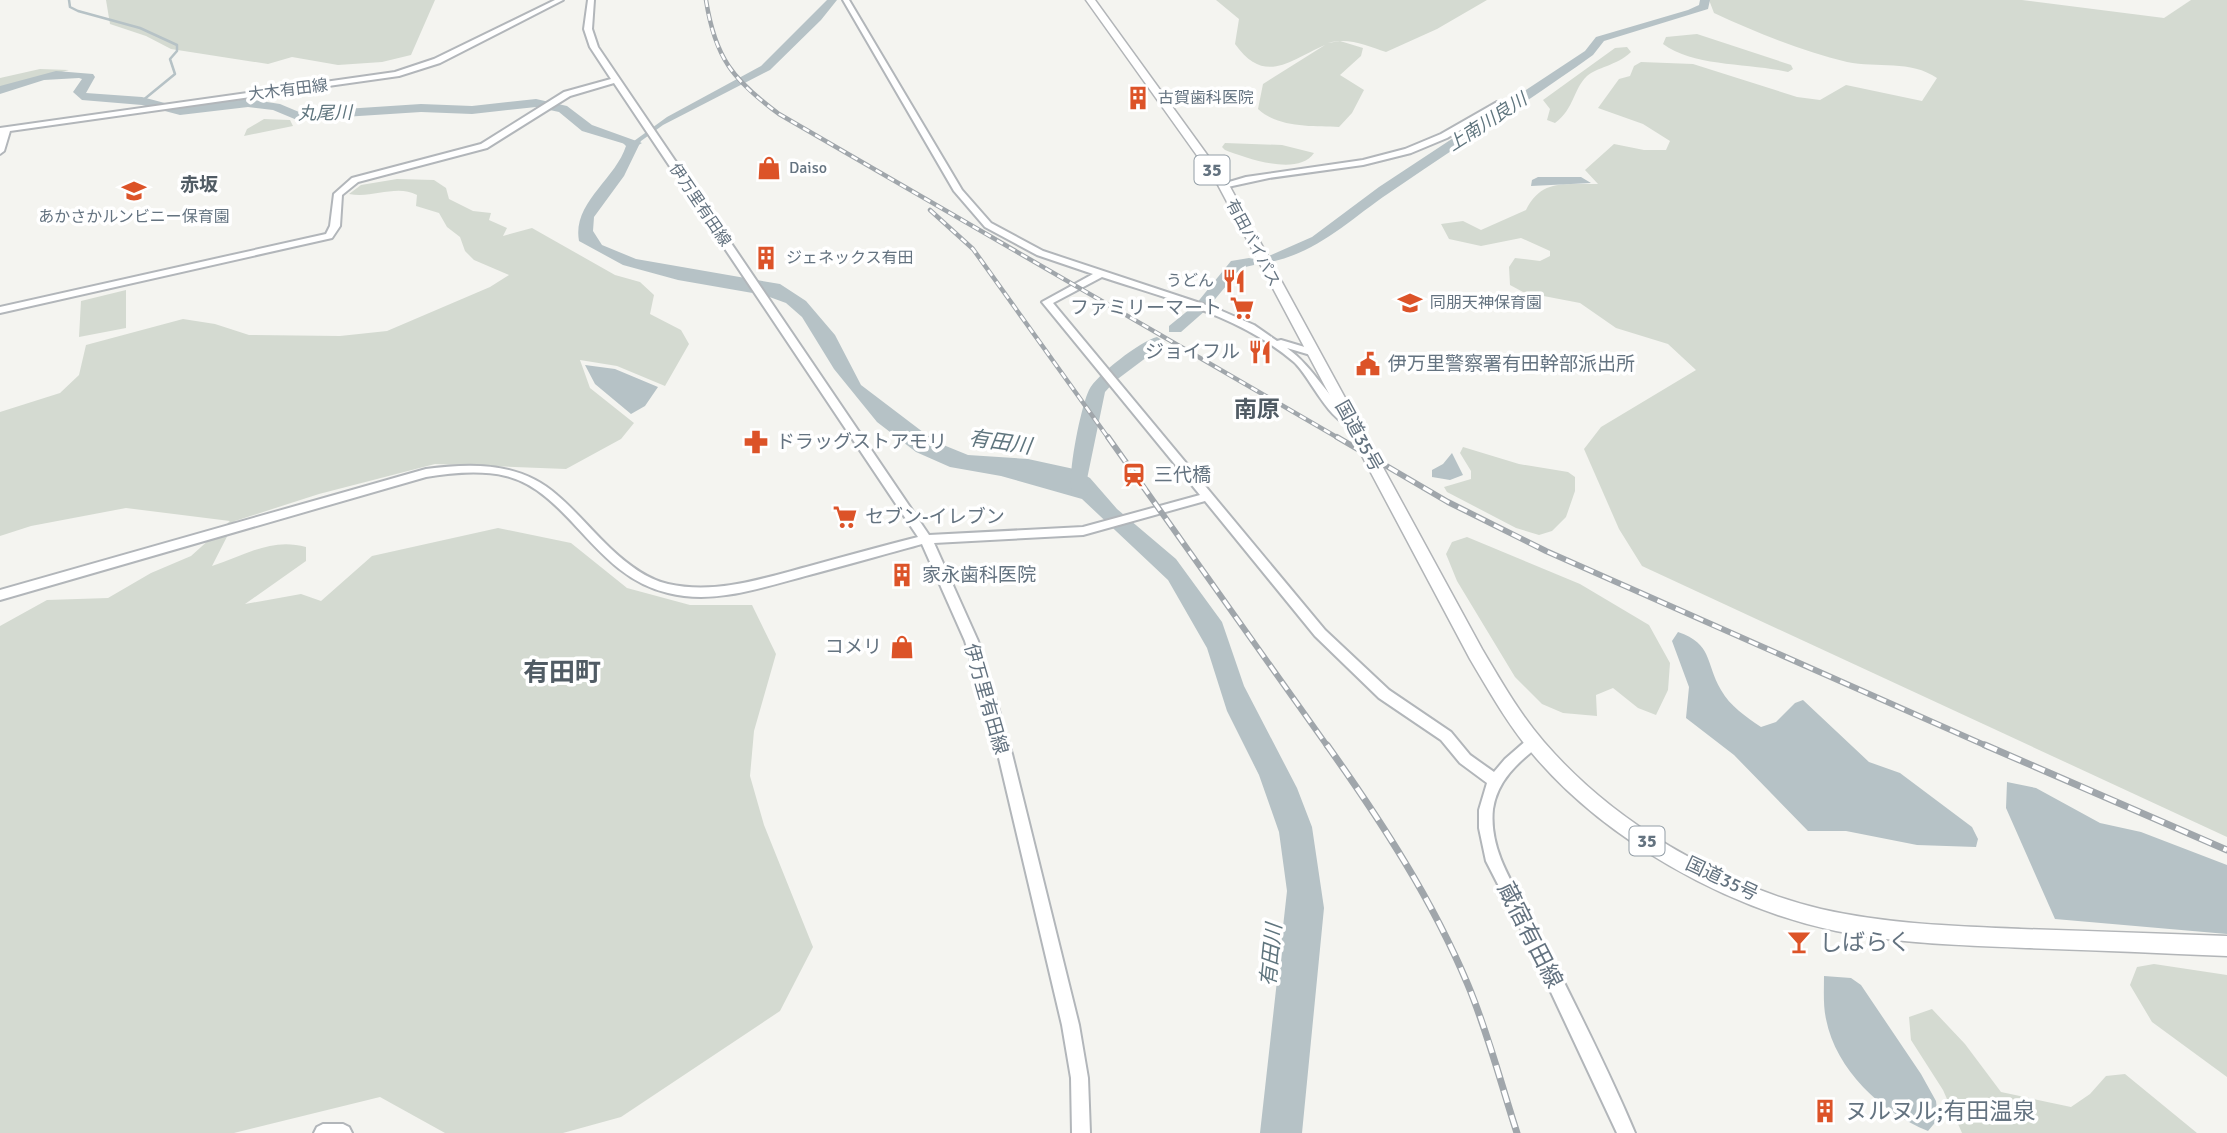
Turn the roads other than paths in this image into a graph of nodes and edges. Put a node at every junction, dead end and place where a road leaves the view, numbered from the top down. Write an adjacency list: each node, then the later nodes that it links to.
1 (560, 0): 8 (street, 大木有田線)
2 (591, 0): 5 (main road)
3 (1090, 0): 10 (highway, 有田バイパス / 35)
4 (846, 1): 11 (street)
5 (615, 80): 7 (main road); 12 (street)
6 (1500, 104): 10 (street)
7 (641, 118): 17 (street, 伊万里有田線)
8 (3, 130): 9 (main road)
9 (0, 151)
10 (1223, 185): 14 (highway, 有田バイパス / 35)
11 (1101, 273): 13 (street); 16 (street)
12 (0, 310)
13 (1273, 341): 14 (street); 15 (street)
14 (1314, 353): 15 (highway, 国道35号 / 35)
15 (1352, 423): 19 (highway, 国道35号 / 35)
16 (1206, 497): 17 (street); 20 (street)
17 (926, 539): 18 (street); 24 (street, 伊万里有田線)
18 (0, 595)
19 (1534, 742): 20 (street, 蔵宿有田線); 21 (highway, 国道35号 / 35)
20 (1495, 781): 25 (street, 蔵宿有田線)
21 (2227, 946)
22 (323, 1133): 23 (street)
23 (343, 1133)
24 (1081, 1133)
25 (1626, 1133)

